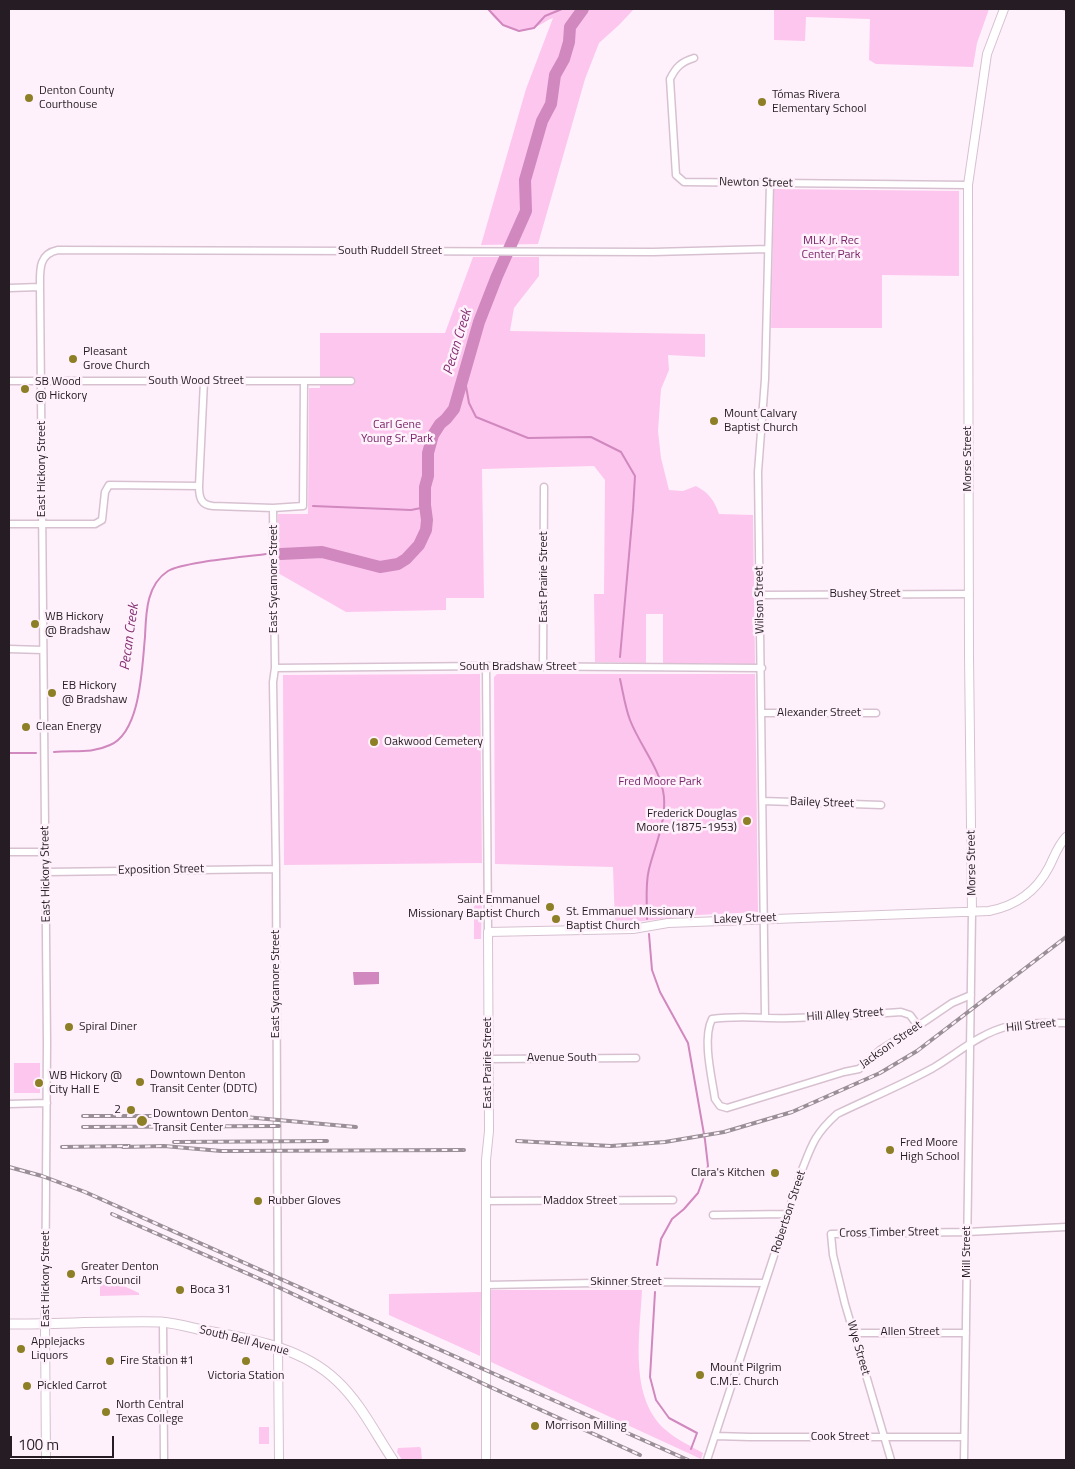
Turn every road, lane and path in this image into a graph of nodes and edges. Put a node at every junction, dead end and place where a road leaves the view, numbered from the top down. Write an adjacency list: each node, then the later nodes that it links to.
1 (1004, 9): 4 (street, Morse Street)
2 (694, 58): 3 (street, Newton Street)
3 (770, 183): 4 (street, Newton Street); 5 (street, Wilson Street)
4 (968, 184): 18 (street, Morse Street)
5 (768, 249): 6 (street, South Ruddell Street); 19 (street, Wilson Street)
6 (40, 287): 7 (street); 9 (street, East Hickory Street)
7 (9, 288)
8 (9, 381): 9 (street, South Wood Street)
9 (41, 381): 10 (street, South Wood Street); 17 (street, East Hickory Street)
10 (204, 381): 11 (street, South Wood Street); 13 (street)
11 (304, 381): 12 (street, South Wood Street); 15 (street)
12 (351, 381)
13 (199, 486): 15 (street); 17 (street)
14 (544, 487): 23 (street, East Prairie Street)
15 (273, 508): 24 (street, East Sycamore Street)
16 (9, 524): 17 (street)
17 (42, 524): 21 (street, East Hickory Street)
18 (969, 594): 19 (street, Bushey Street); 35 (street, Morse Street)
19 (760, 596): 25 (street, Wilson Street)
20 (9, 649): 21 (street)
21 (43, 650): 32 (street, East Hickory Street)
22 (486, 666): 23 (street, South Bradshaw Street); 24 (street, South Bradshaw Street); 37 (street, East Prairie Street)
23 (543, 666): 25 (street, South Bradshaw Street)
24 (275, 668): 33 (street, East Sycamore Street)
25 (762, 668): 26 (street, Wilson Street)
26 (762, 713): 27 (street, Alexander Street); 28 (street, Wilson Street)
27 (876, 713)
28 (762, 801): 29 (street, Bailey Street); 36 (street, Wilson Street)
29 (881, 805)
30 (1066, 837): 35 (street, Lakey Street)
31 (9, 852): 32 (street)
32 (46, 852): 34 (street, East Hickory Street)
33 (276, 868): 34 (street, Exposition Street); 62 (street, East Sycamore Street)
34 (46, 872): 45 (street, East Hickory Street)
35 (972, 913): 36 (street, Lakey Street); 38 (street, Mill Street)
36 (764, 918): 37 (street, Lakey Street); 39 (street, Wilson Street)
37 (488, 932): 44 (street, East Prairie Street)
38 (971, 995): 41 (street, Jackson Street); 42 (street, Mill Street)
39 (765, 1018): 41 (street, Hill Alley Street); 47 (street, Hill Alley Street)
40 (1066, 1023): 42 (street, Hill Street)
41 (918, 1026): 47 (street, Jackson Street)
42 (970, 1044): 50 (street, Robertson Street); 53 (street, Mill Street)
43 (636, 1058): 44 (street, Avenue South)
44 (488, 1059): 49 (street, East Prairie Street)
45 (48, 1103): 46 (street); 59 (street, East Hickory Street)
46 (9, 1104)
47 (720, 1106)
48 (674, 1200): 49 (street, Maddox Street)
49 (486, 1202): 56 (street, East Prairie Street)
50 (788, 1214): 51 (street); 55 (street, Robertson Street)
51 (714, 1215)
52 (1066, 1227): 53 (street, Cross Timber Street)
53 (967, 1232): 54 (street, Cross Timber Street); 61 (street, Mill Street)
54 (831, 1234): 60 (street, Wye Street)
55 (765, 1283): 56 (street, Skinner Street); 63 (street, Robertson Street)
56 (486, 1285): 70 (street, East Prairie Street)
57 (163, 1322): 59 (main road, South Bell Avenue); 62 (main road, South Bell Avenue); 67 (street)
58 (9, 1324): 59 (main road, South Bell Avenue)
59 (46, 1324): 66 (street, East Hickory Street)
60 (854, 1333): 61 (street, Allen Street); 64 (street, Wye Street)
61 (966, 1333): 65 (street, Mill Street)
62 (278, 1347): 68 (street, East Sycamore Street); 69 (main road, South Bell Avenue)
63 (715, 1436): 64 (street, Cook Street); 71 (street, Robertson Street)
64 (884, 1436): 65 (street, Cook Street); 72 (street, Wye Street)
65 (964, 1437): 73 (street, Mill Street)
66 (46, 1460)
67 (164, 1460)
68 (279, 1460)
69 (393, 1460)
70 (486, 1460)
71 (707, 1460)
72 (891, 1460)
73 (964, 1460)

